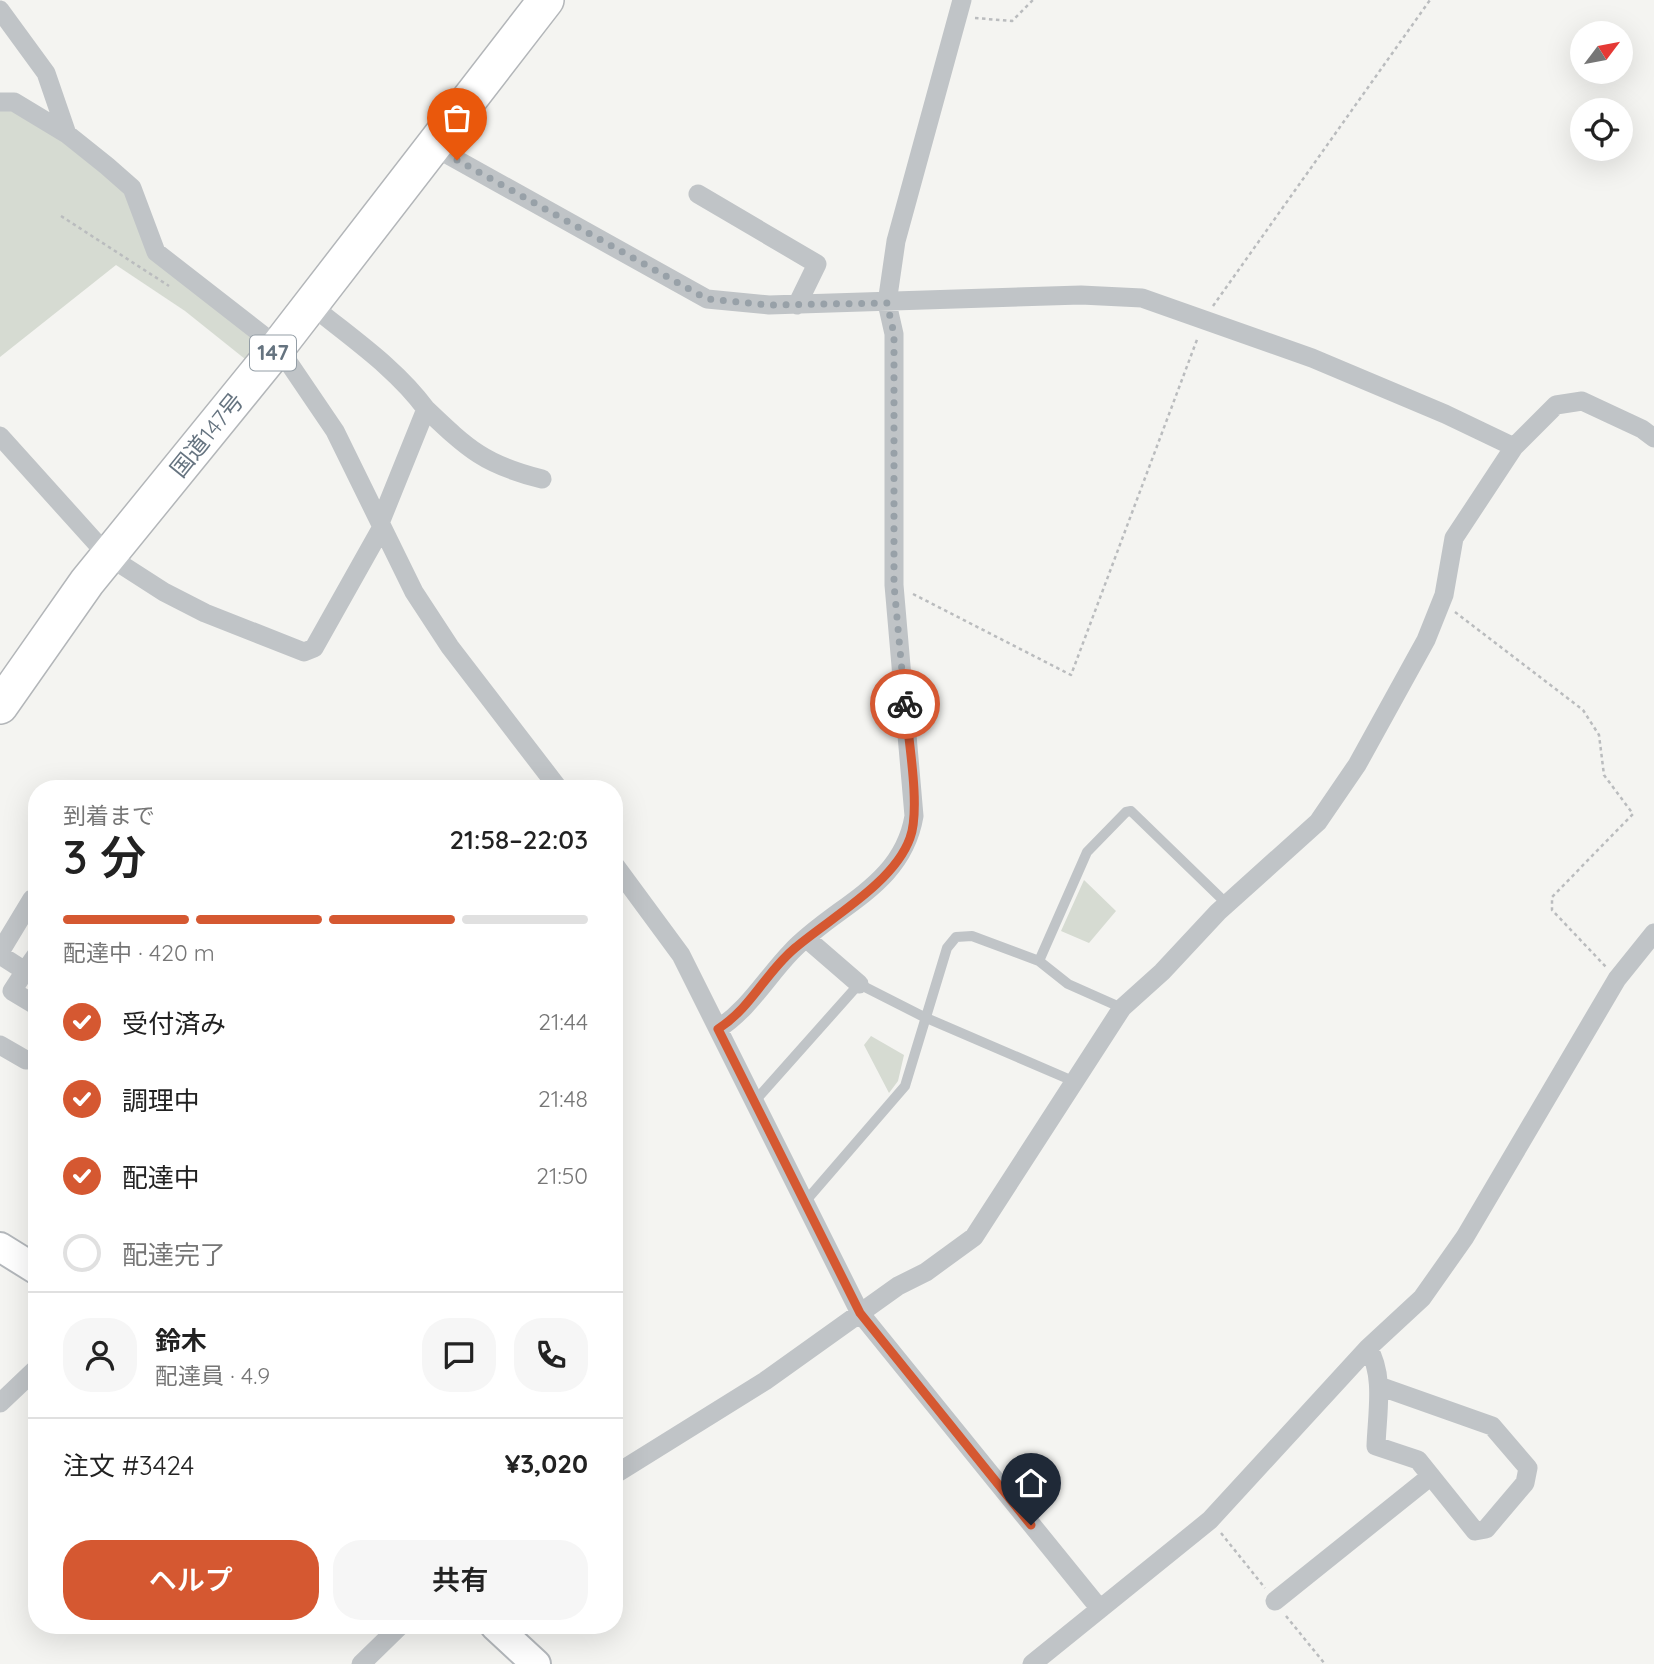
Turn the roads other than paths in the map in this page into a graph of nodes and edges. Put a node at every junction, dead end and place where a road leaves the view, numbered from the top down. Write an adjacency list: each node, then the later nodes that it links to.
1 (546, 0): 6 (highway, 国道147号 / 147)
2 (961, 8): 8 (street)
3 (0, 9): 5 (street)
4 (0, 103): 5 (street)
5 (67, 134): 11 (street)
6 (434, 147): 9 (street); 10 (highway, 国道147号 / 147)
7 (698, 194): 9 (street)
8 (887, 303): 9 (street); 15 (street); 25 (street)
9 (797, 304)
10 (311, 305): 11 (highway, 国道147号 / 147); 12 (street)
11 (278, 347): 17 (street); 18 (highway, 国道147号 / 147)
12 (426, 409): 16 (street); 17 (street)
13 (1650, 427): 15 (street)
14 (0, 436): 18 (street)
15 (1514, 447): 22 (street)
16 (542, 479)
17 (381, 525): 18 (street); 20 (street)
18 (108, 556): 19 (highway, 国道147号 / 147)
19 (0, 706)
20 (552, 780)
21 (623, 876): 34 (street)
22 (1227, 904): 27 (lane); 32 (street)
23 (28, 906): 26 (street)
24 (1654, 933): 43 (street)
25 (807, 939): 30 (street); 34 (street)
26 (0, 953): 29 (street)
27 (1039, 961): 32 (lane); 33 (lane)
28 (28, 967): 29 (street)
29 (25, 971): 31 (street)
30 (859, 984): 33 (lane); 38 (lane)
31 (28, 1001)
32 (1122, 1008): 37 (street)
33 (924, 1017): 37 (lane); 39 (lane)
34 (718, 1029): 38 (street)
35 (0, 1045): 36 (street)
36 (26, 1060)
37 (1073, 1081): 42 (street)
38 (754, 1102): 39 (street)
39 (804, 1203): 42 (street)
40 (0, 1247): 41 (main road)
41 (28, 1264)
42 (860, 1313): 47 (street); 50 (street)
43 (1368, 1348): 45 (street); 50 (street)
44 (28, 1377): 46 (street)
45 (1379, 1386): 48 (street); 48 (street)
46 (0, 1403)
47 (623, 1469)
48 (1431, 1476): 49 (street)
49 (1275, 1601)
50 (1100, 1609): 55 (street)
51 (392, 1634): 53 (street)
52 (504, 1634): 54 (main road)
53 (361, 1664)
54 (536, 1664)
55 (1032, 1664)

